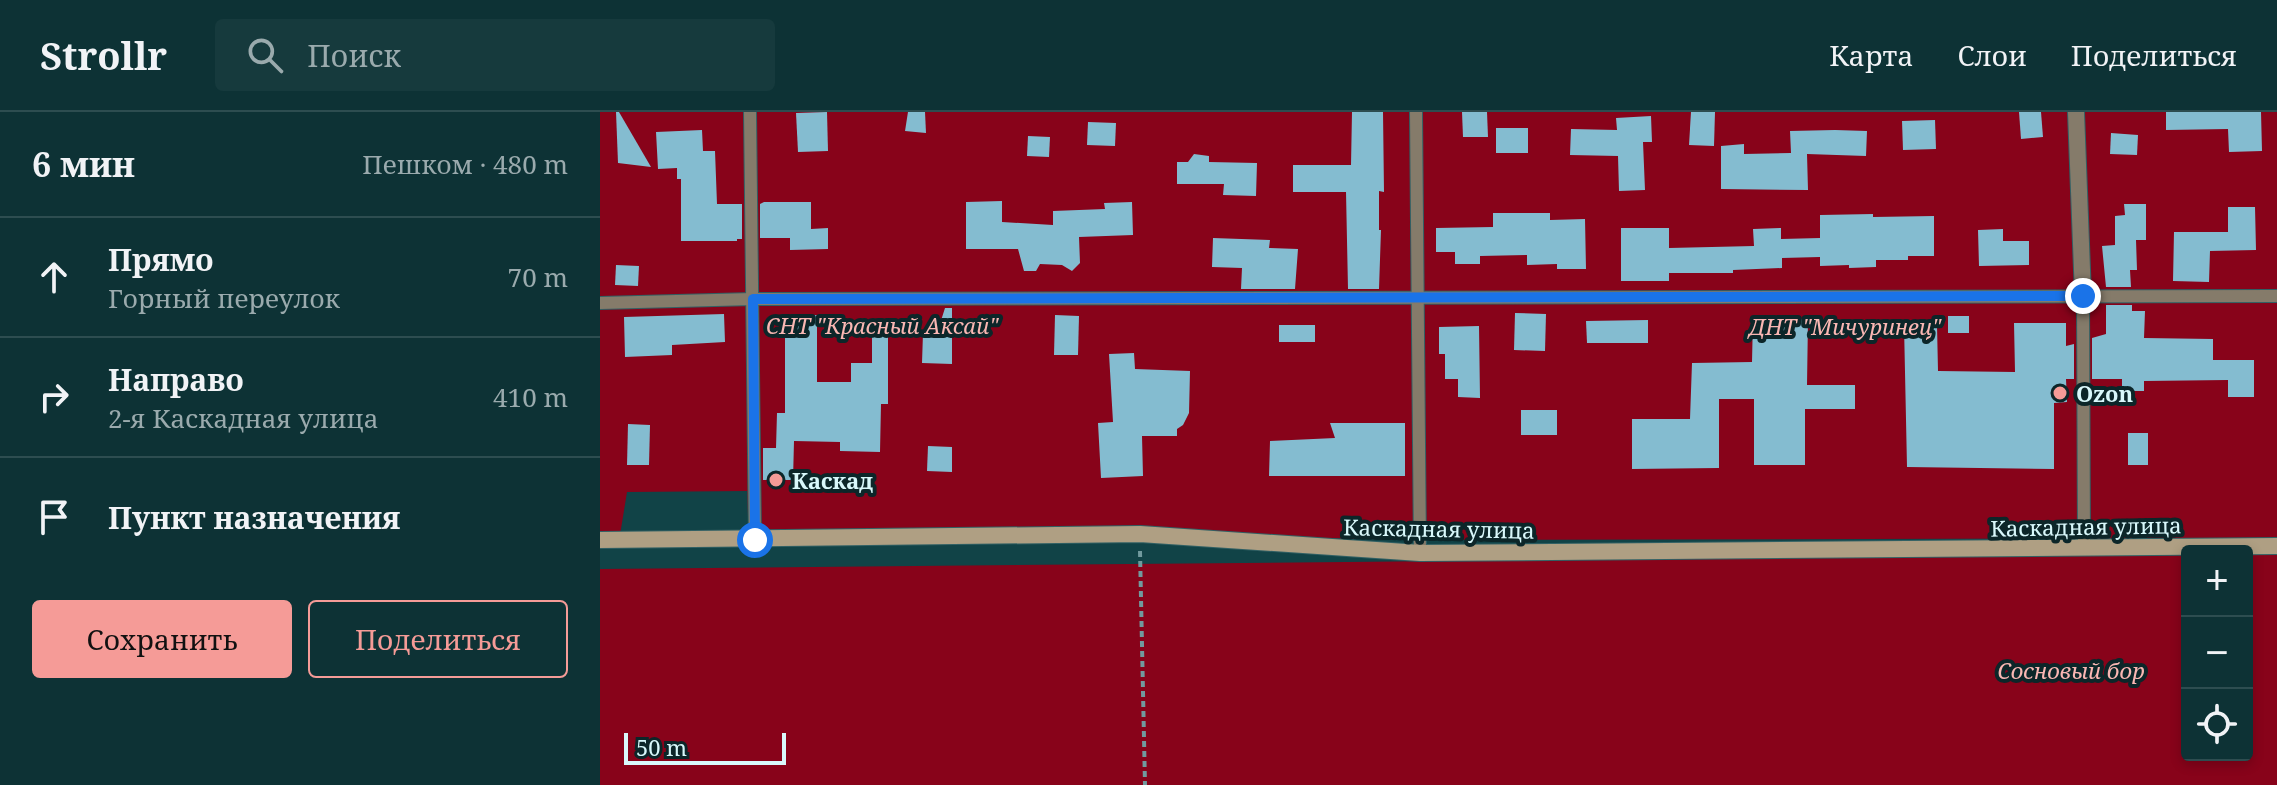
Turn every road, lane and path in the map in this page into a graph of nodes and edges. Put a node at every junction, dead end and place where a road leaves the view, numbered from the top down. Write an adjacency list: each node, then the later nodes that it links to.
1 (750, 112): 7 (lane)
2 (1416, 112): 6 (lane)
3 (2076, 112): 4 (street)
4 (2083, 296): 5 (lane); 6 (lane); 13 (lane)
5 (2277, 296)
6 (1418, 298): 7 (lane); 14 (lane)
7 (753, 299): 8 (lane); 11 (lane)
8 (600, 303)
9 (1140, 534): 11 (street, Каскадная улица); 14 (street, Каскадная улица); 15 (path)
10 (600, 540): 11 (street, Каскадная улица)
11 (755, 540)
12 (2277, 546): 13 (street, Каскадная улица)
13 (2084, 548): 14 (street, Каскадная улица)
14 (1420, 553)
15 (1145, 785)

